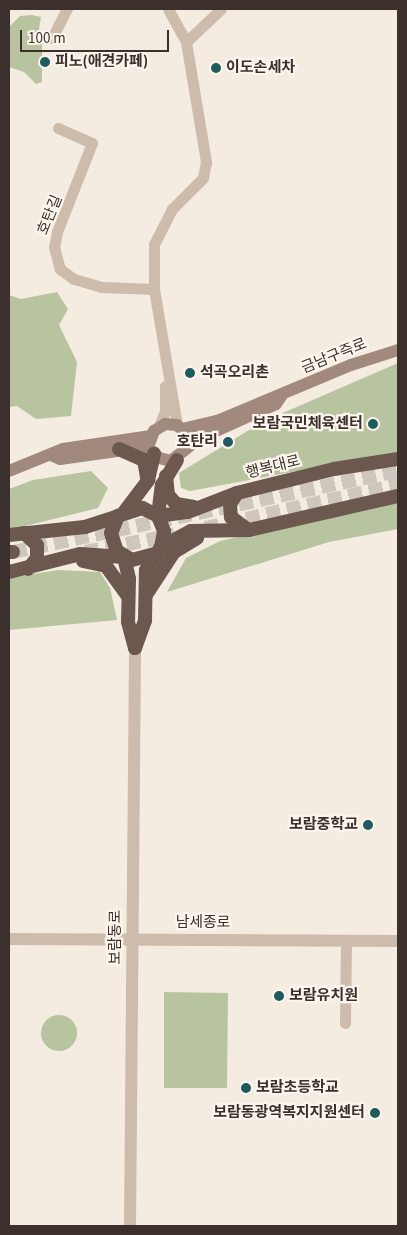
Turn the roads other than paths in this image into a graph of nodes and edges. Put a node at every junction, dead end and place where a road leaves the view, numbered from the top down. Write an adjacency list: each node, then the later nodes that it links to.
1 (67, 9): 4 (street)
2 (168, 9): 5 (street)
3 (220, 9): 5 (street)
4 (52, 38)
5 (186, 42): 7 (street)
6 (58, 128): 7 (street, 호탄길)
7 (154, 289): 9 (street)
8 (398, 350): 10 (main road, 금남구즉로)
9 (165, 367): 11 (street); 12 (street)
10 (282, 395): 11 (main road, 금남구즉로); 16 (main road, 금남구즉로)
11 (179, 427): 12 (main road); 16 (main road)
12 (155, 431): 14 (main road); 15 (main road)
13 (119, 449): 14 (main road); 15 (main road); 20 (highway)
14 (154, 454): 16 (main road); 20 (highway)
15 (52, 455): 18 (main road)
16 (181, 456): 19 (highway)
17 (398, 459): 21 (highway, 행복대로)
18 (9, 471)
19 (166, 476): 23 (highway); 25 (highway)
20 (148, 480): 24 (highway)
21 (237, 493): 23 (highway, 행복대로); 26 (highway)
22 (398, 496): 26 (highway)
23 (207, 506): 25 (highway, 행복대로)
24 (121, 513): 25 (highway); 27 (highway); 30 (highway)
25 (158, 516): 29 (highway)
26 (249, 530): 29 (highway); 34 (highway)
27 (24, 533): 28 (highway); 32 (highway)
28 (9, 535)
29 (158, 551): 30 (highway); 34 (highway)
30 (124, 557): 32 (highway); 33 (highway)
31 (10, 561): 32 (highway)
32 (31, 568): 33 (highway)
33 (128, 596): 35 (highway)
34 (145, 597): 35 (highway)
35 (134, 648): 37 (street, 보람동로)
36 (9, 939): 37 (street, 남세종로)
37 (133, 939): 38 (street, 남세종로); 41 (street, 보람동로)
38 (346, 940): 39 (street, 남세종로); 40 (street)
39 (398, 941)
40 (345, 1023)
41 (130, 1226)

